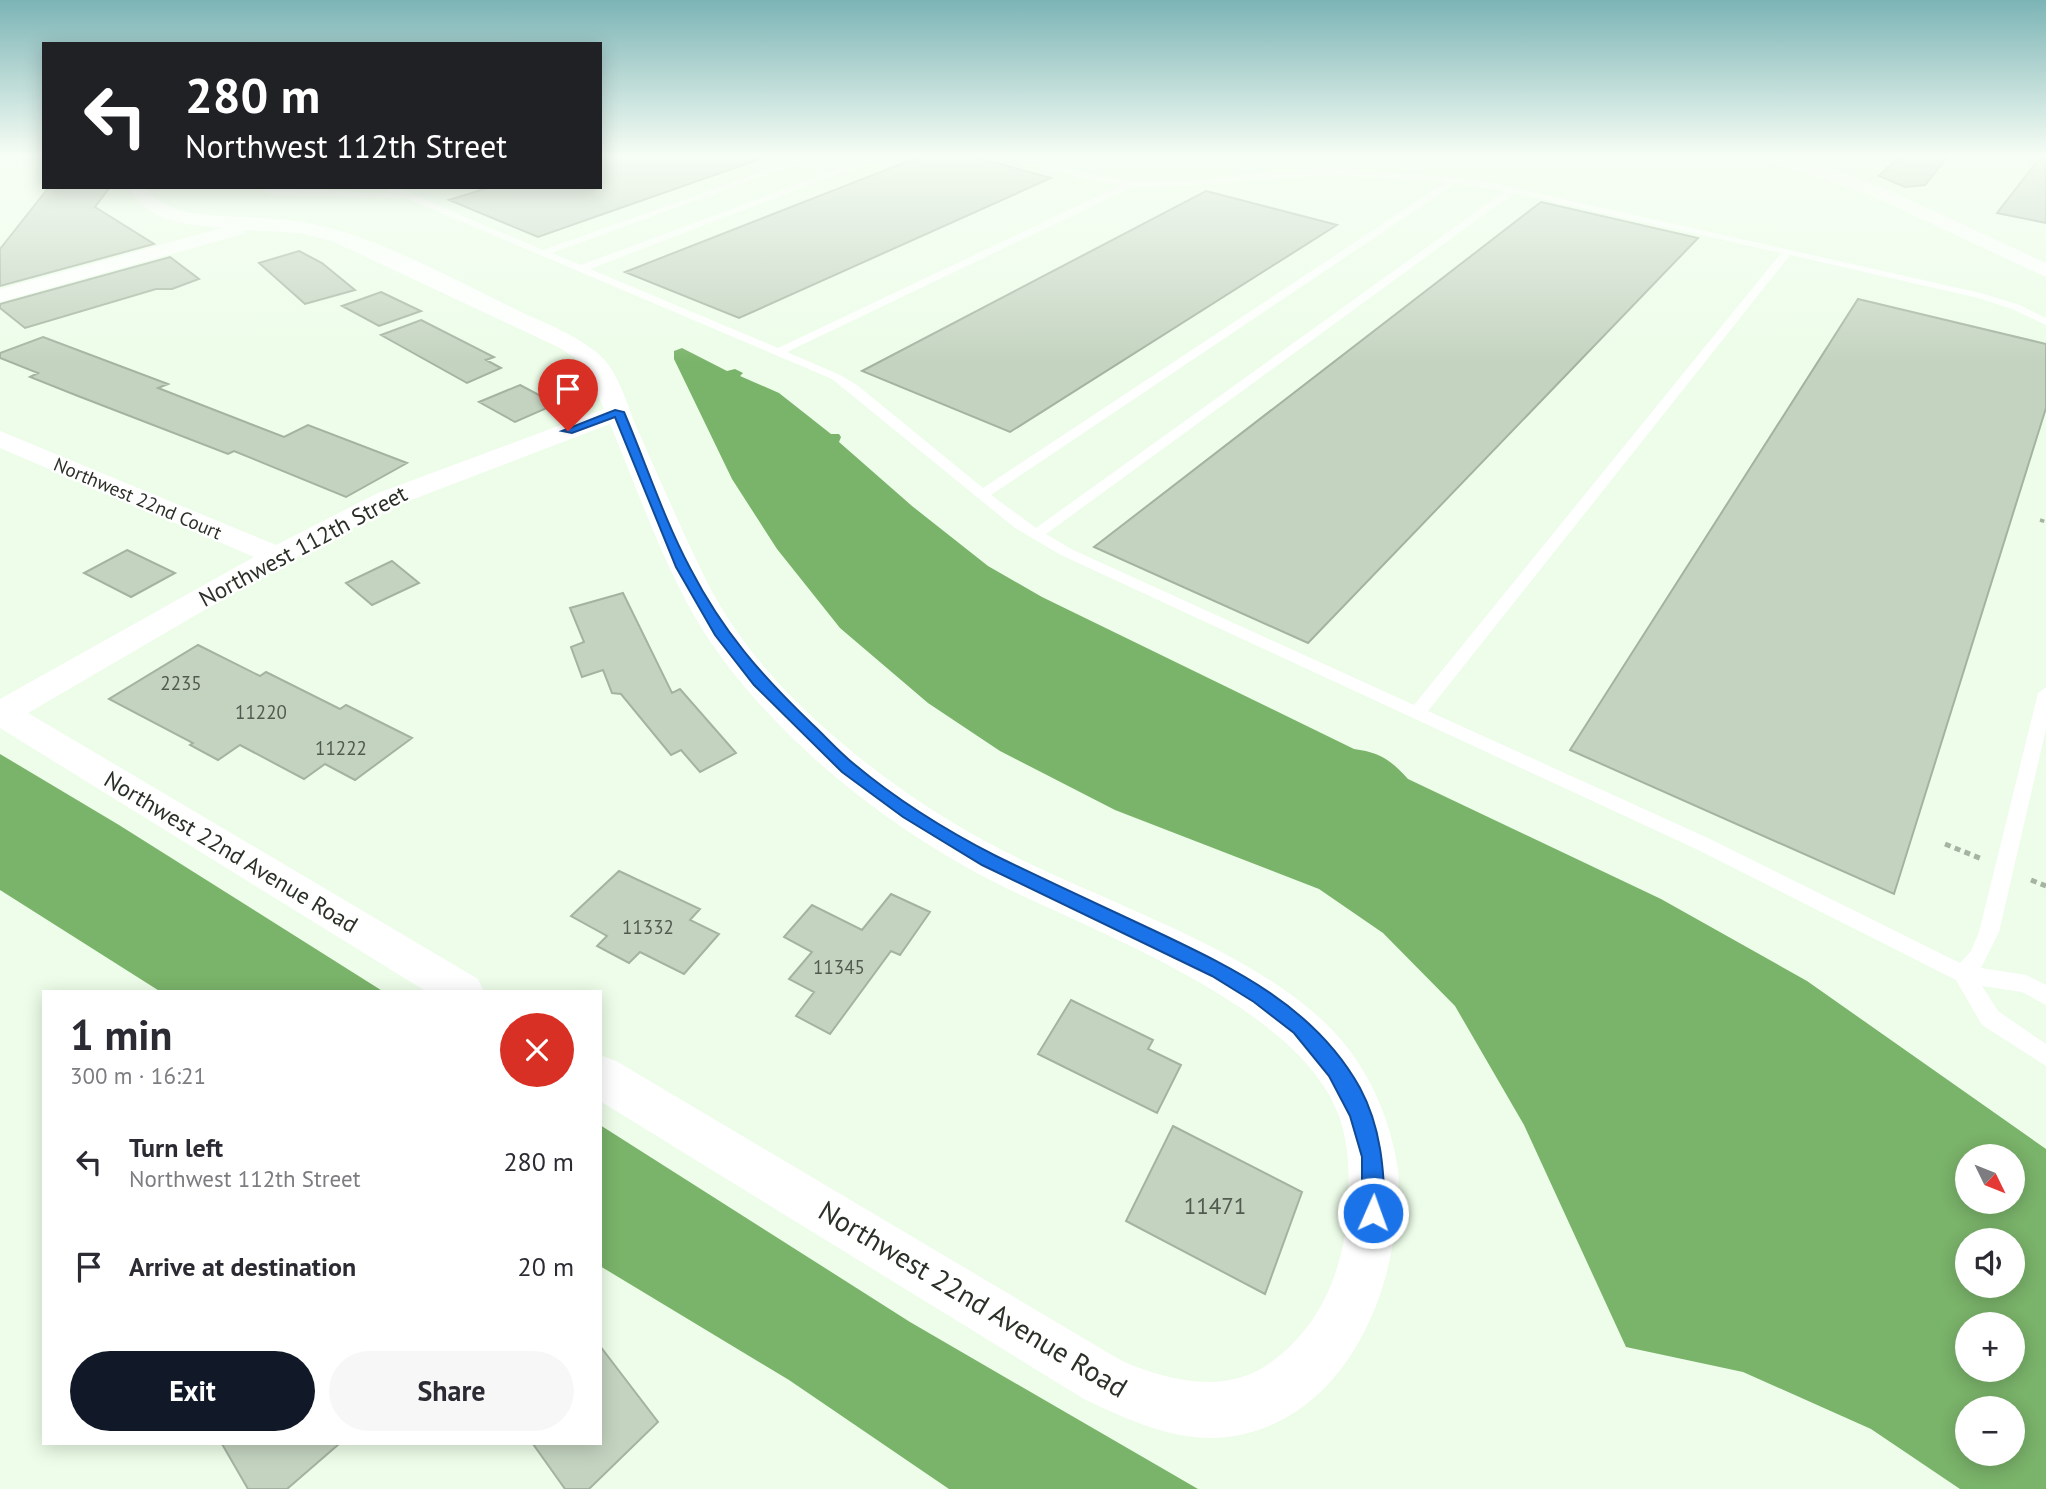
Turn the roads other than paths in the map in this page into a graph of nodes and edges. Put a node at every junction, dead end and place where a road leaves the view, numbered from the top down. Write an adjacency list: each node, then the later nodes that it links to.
1 (250, 224): 15 (street)
2 (259, 224): 18 (street, Northwest 22nd Avenue Road)
3 (477, 224): 12 (lane)
4 (623, 224): 12 (lane)
5 (699, 224): 13 (lane)
6 (1046, 224): 17 (lane)
7 (1388, 224): 20 (lane)
8 (1464, 224): 21 (lane)
9 (1670, 224): 11 (lane)
10 (1949, 224): 14 (street)
11 (1788, 251): 16 (lane); 25 (lane)
12 (543, 253): 13 (lane)
13 (581, 269): 17 (lane)
14 (2046, 271)
15 (0, 296)
16 (2046, 322)
17 (779, 352): 20 (lane)
18 (619, 412): 22 (street, Northwest 112th Street); 30 (street, Northwest 22nd Avenue Road)
19 (0, 439): 22 (street, Northwest 22nd Court)
20 (983, 494): 21 (lane)
21 (1036, 535): 25 (lane)
22 (276, 556): 24 (street, Northwest 112th Street)
23 (2046, 693): 26 (lane)
24 (1, 713): 27 (street, Northwest 22nd Avenue Road)
25 (1417, 713): 26 (lane)
26 (1963, 974): 28 (lane); 29 (lane)
27 (460, 990)
28 (2046, 996)
29 (2046, 1056)
30 (602, 1077)

